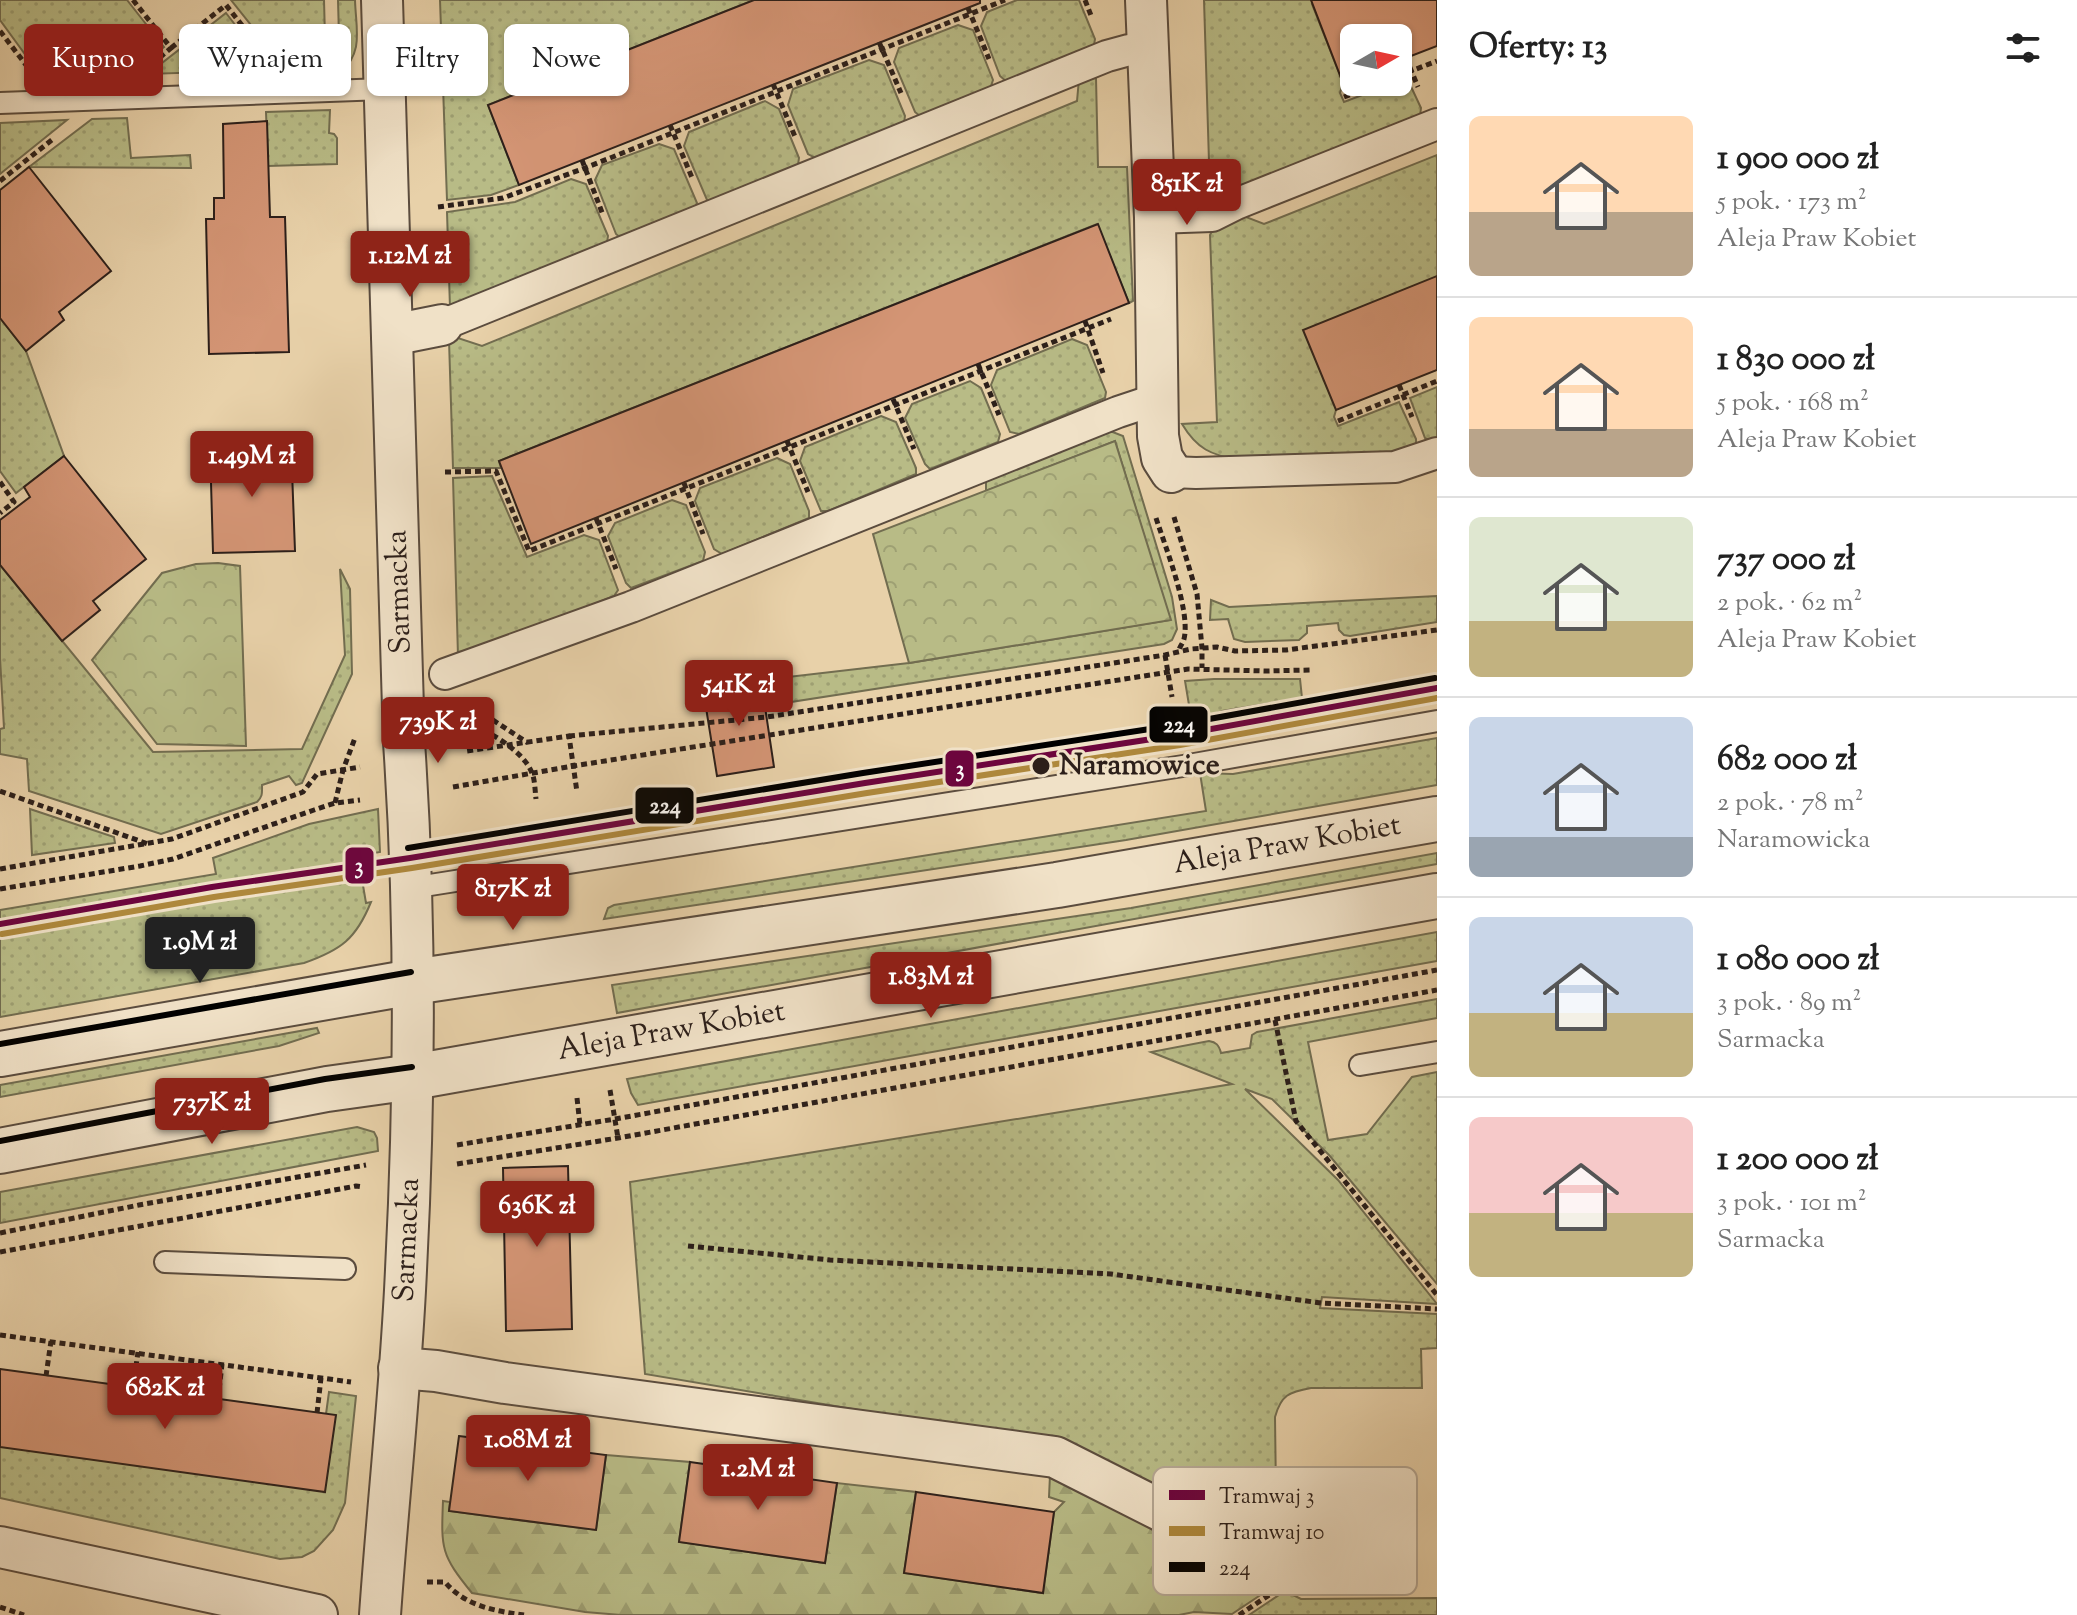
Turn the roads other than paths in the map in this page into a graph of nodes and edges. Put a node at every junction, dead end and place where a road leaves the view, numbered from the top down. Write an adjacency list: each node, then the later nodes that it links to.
1 (382, 0): 3 (street, Sarmacka)
2 (1146, 0): 4 (street)
3 (383, 24)
4 (1148, 47): 9 (street); 10 (street)
5 (367, 90): 7 (lane)
6 (384, 96): 11 (street, Sarmacka)
7 (0, 103)
8 (1437, 124): 9 (street)
9 (1155, 218): 12 (street)
10 (442, 325): 11 (street)
11 (392, 335): 19 (street, Sarmacka)
12 (1157, 399): 14 (street); 15 (street)
13 (1437, 453): 14 (street)
14 (1171, 472)
15 (445, 674)
16 (1437, 688): 19 (lane)
17 (1437, 721): 19 (lane)
18 (1437, 819): 21 (street, Aleja Praw Kobiet)
19 (411, 873): 21 (street, Sarmacka)
20 (1437, 896): 25 (street, Aleja Praw Kobiet)
21 (413, 982): 23 (street, Aleja Praw Kobiet); 25 (street, Sarmacka)
22 (1437, 1052): 24 (lane)
23 (0, 1054)
24 (1360, 1065)
25 (413, 1077): 26 (street, Aleja Praw Kobiet); 29 (street, Sarmacka)
26 (0, 1151)
27 (165, 1262): 28 (lane)
28 (345, 1269)
29 (382, 1376): 30 (street); 33 (street, Sarmacka)
30 (1153, 1506)
31 (0, 1547): 32 (street)
32 (317, 1615)
33 (380, 1615)

